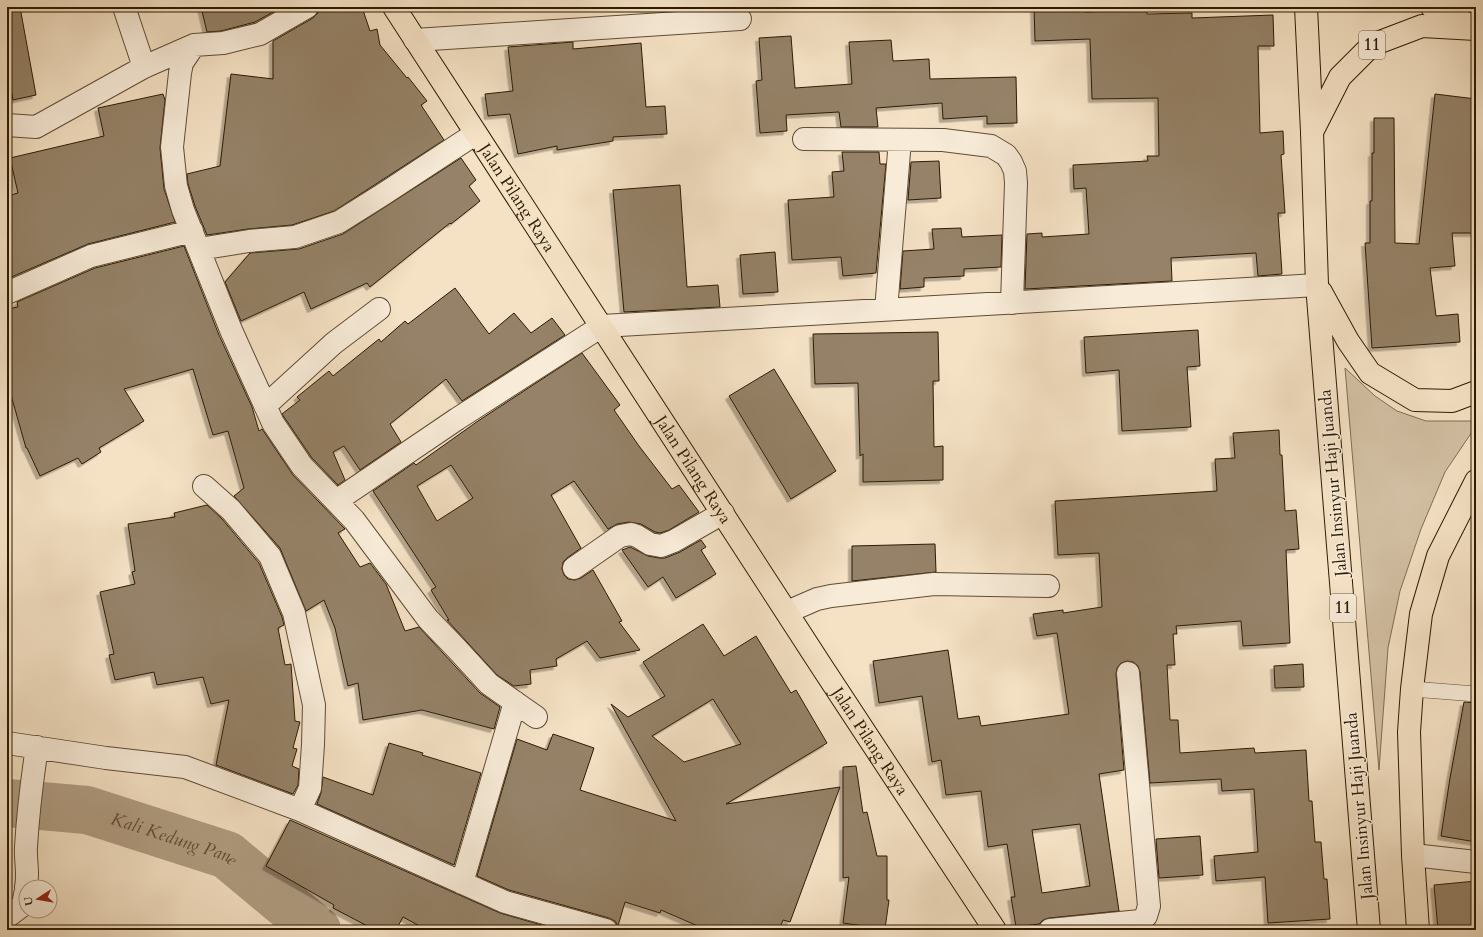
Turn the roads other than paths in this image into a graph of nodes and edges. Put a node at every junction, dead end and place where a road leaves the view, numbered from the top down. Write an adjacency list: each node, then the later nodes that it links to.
1 (124, 7): 10 (street)
2 (307, 7): 9 (street)
3 (394, 7): 8 (main road, Jalan Pilang Raya)
4 (1306, 7): 12 (main road, Jalan Insinyur Haji Juanda)
5 (1432, 7): 7 (main road)
6 (740, 19): 8 (street)
7 (1476, 29): 12 (main road, 11)
8 (416, 40): 13 (main road, Jalan Pilang Raya)
9 (194, 45): 10 (street); 16 (street)
10 (144, 67): 11 (street)
11 (7, 125)
12 (1312, 132): 17 (main road, Jalan Insinyur Haji Juanda / 11)
13 (475, 134): 16 (street); 22 (main road, Jalan Pilang Raya)
14 (804, 140): 15 (street)
15 (900, 140): 19 (street); 21 (street)
16 (195, 240): 18 (street); 24 (street)
17 (1317, 285): 19 (street); 23 (main road); 49 (main road, Jalan Insinyur Haji Juanda / 11)
18 (8, 288)
19 (1012, 303): 21 (street)
20 (380, 309): 24 (street)
21 (886, 310): 22 (street)
22 (602, 326): 27 (street); 28 (main road, Jalan Pilang Raya)
23 (1476, 392)
24 (265, 406): 27 (street)
25 (1476, 481): 33 (main road)
26 (204, 486): 39 (street)
27 (336, 501): 35 (street)
28 (723, 513): 29 (street); 31 (main road, Jalan Pilang Raya)
29 (574, 568)
30 (1048, 586): 31 (street)
31 (786, 612): 47 (main road, Jalan Pilang Raya)
32 (1128, 673): 48 (street)
33 (1412, 689): 34 (lane); 40 (main road)
34 (1476, 694)
35 (515, 702): 36 (street); 43 (street)
36 (536, 717)
37 (7, 743): 38 (street)
38 (37, 747): 39 (street); 42 (street)
39 (300, 810): 43 (street)
40 (1412, 855): 41 (street); 50 (main road)
41 (1476, 862)
42 (28, 879)
43 (462, 883): 46 (street)
44 (18, 909): 45 (street)
45 (7, 917)
46 (606, 930)
47 (995, 930)
48 (1050, 930)
49 (1369, 930)
50 (1418, 930)

